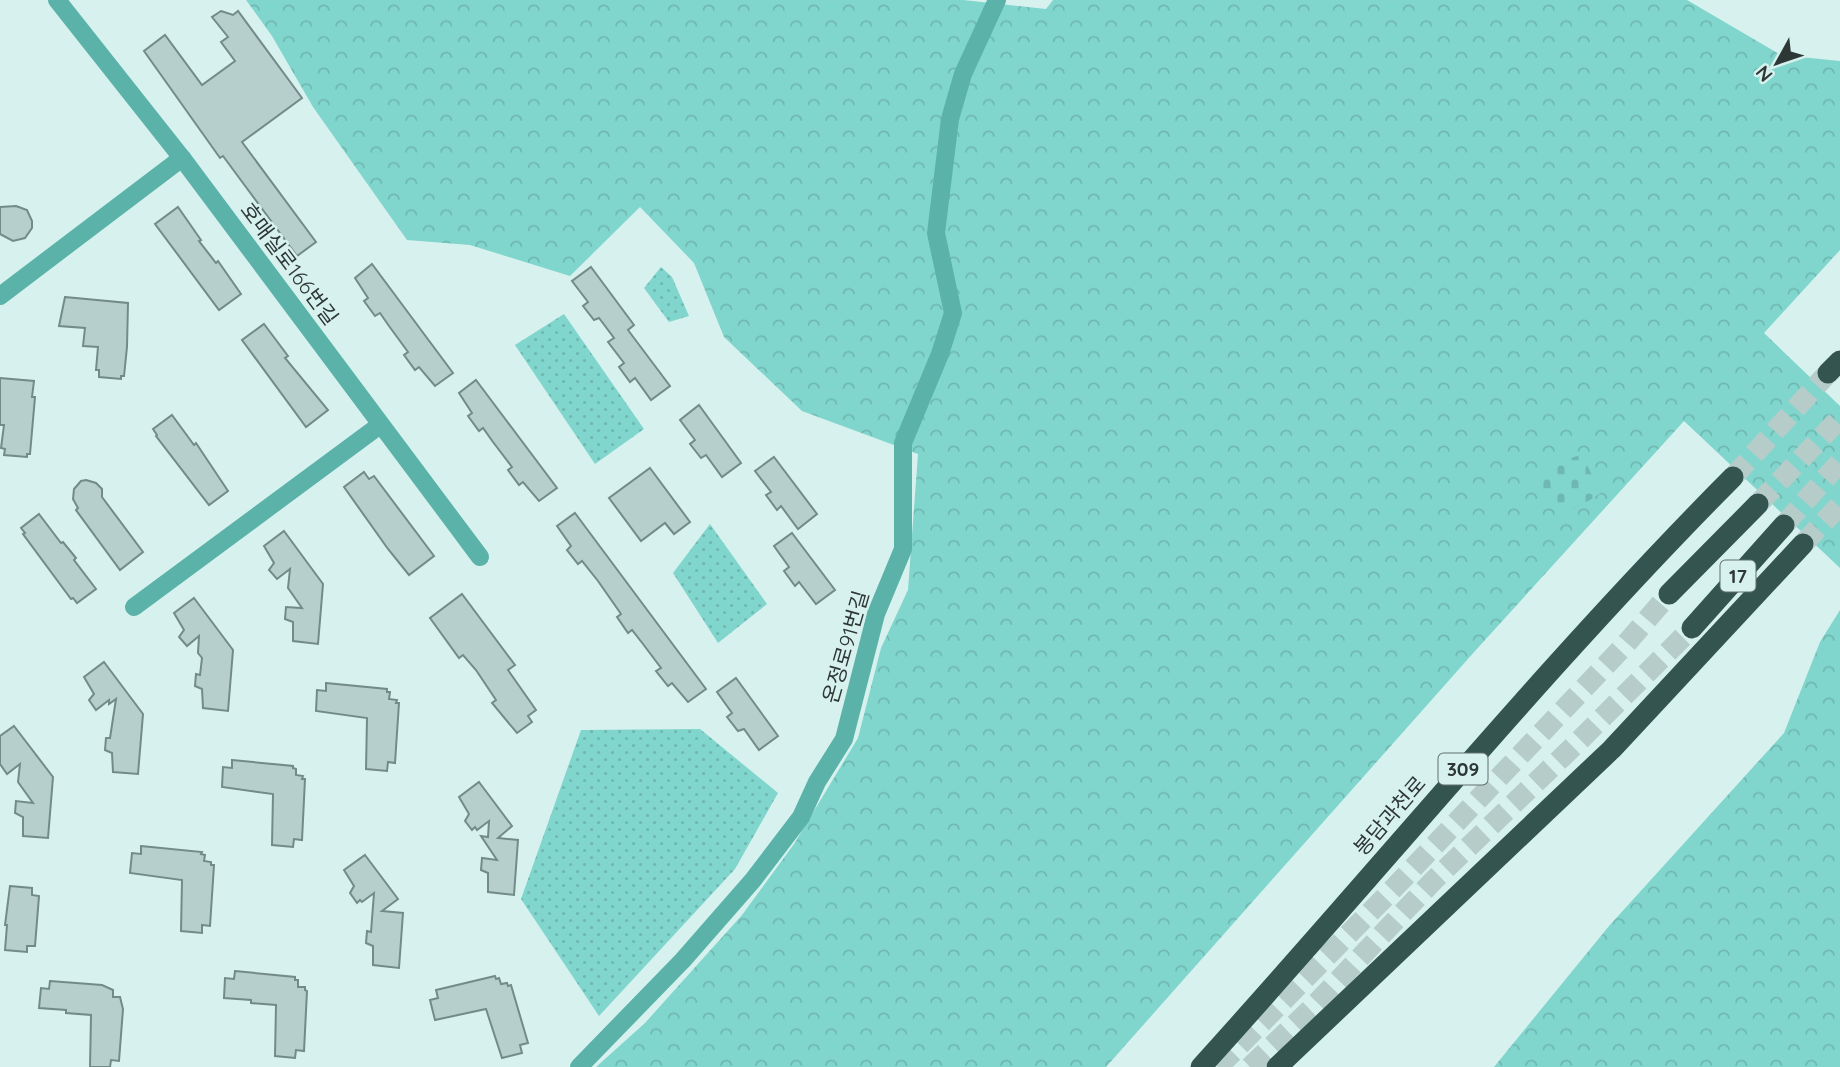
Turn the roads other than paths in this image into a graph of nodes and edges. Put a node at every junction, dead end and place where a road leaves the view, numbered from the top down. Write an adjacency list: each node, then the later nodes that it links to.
1 (57, 0): 3 (street, 호매실로166번길)
2 (997, 0): 14 (street, 온정로91번길)
3 (182, 158): 4 (street); 5 (street, 호매실로166번길)
4 (0, 296)
5 (380, 425): 10 (street, 호매실로166번길); 12 (street)
6 (1733, 477): 15 (highway, 봉담과천로 / 309)
7 (1758, 504): 11 (highway, 17)
8 (1784, 525): 13 (highway, 17)
9 (1803, 544): 16 (highway)
10 (480, 557)
11 (1669, 594)
12 (134, 607)
13 (1692, 628)
14 (579, 1067)
15 (1201, 1067)
16 (1277, 1067)

